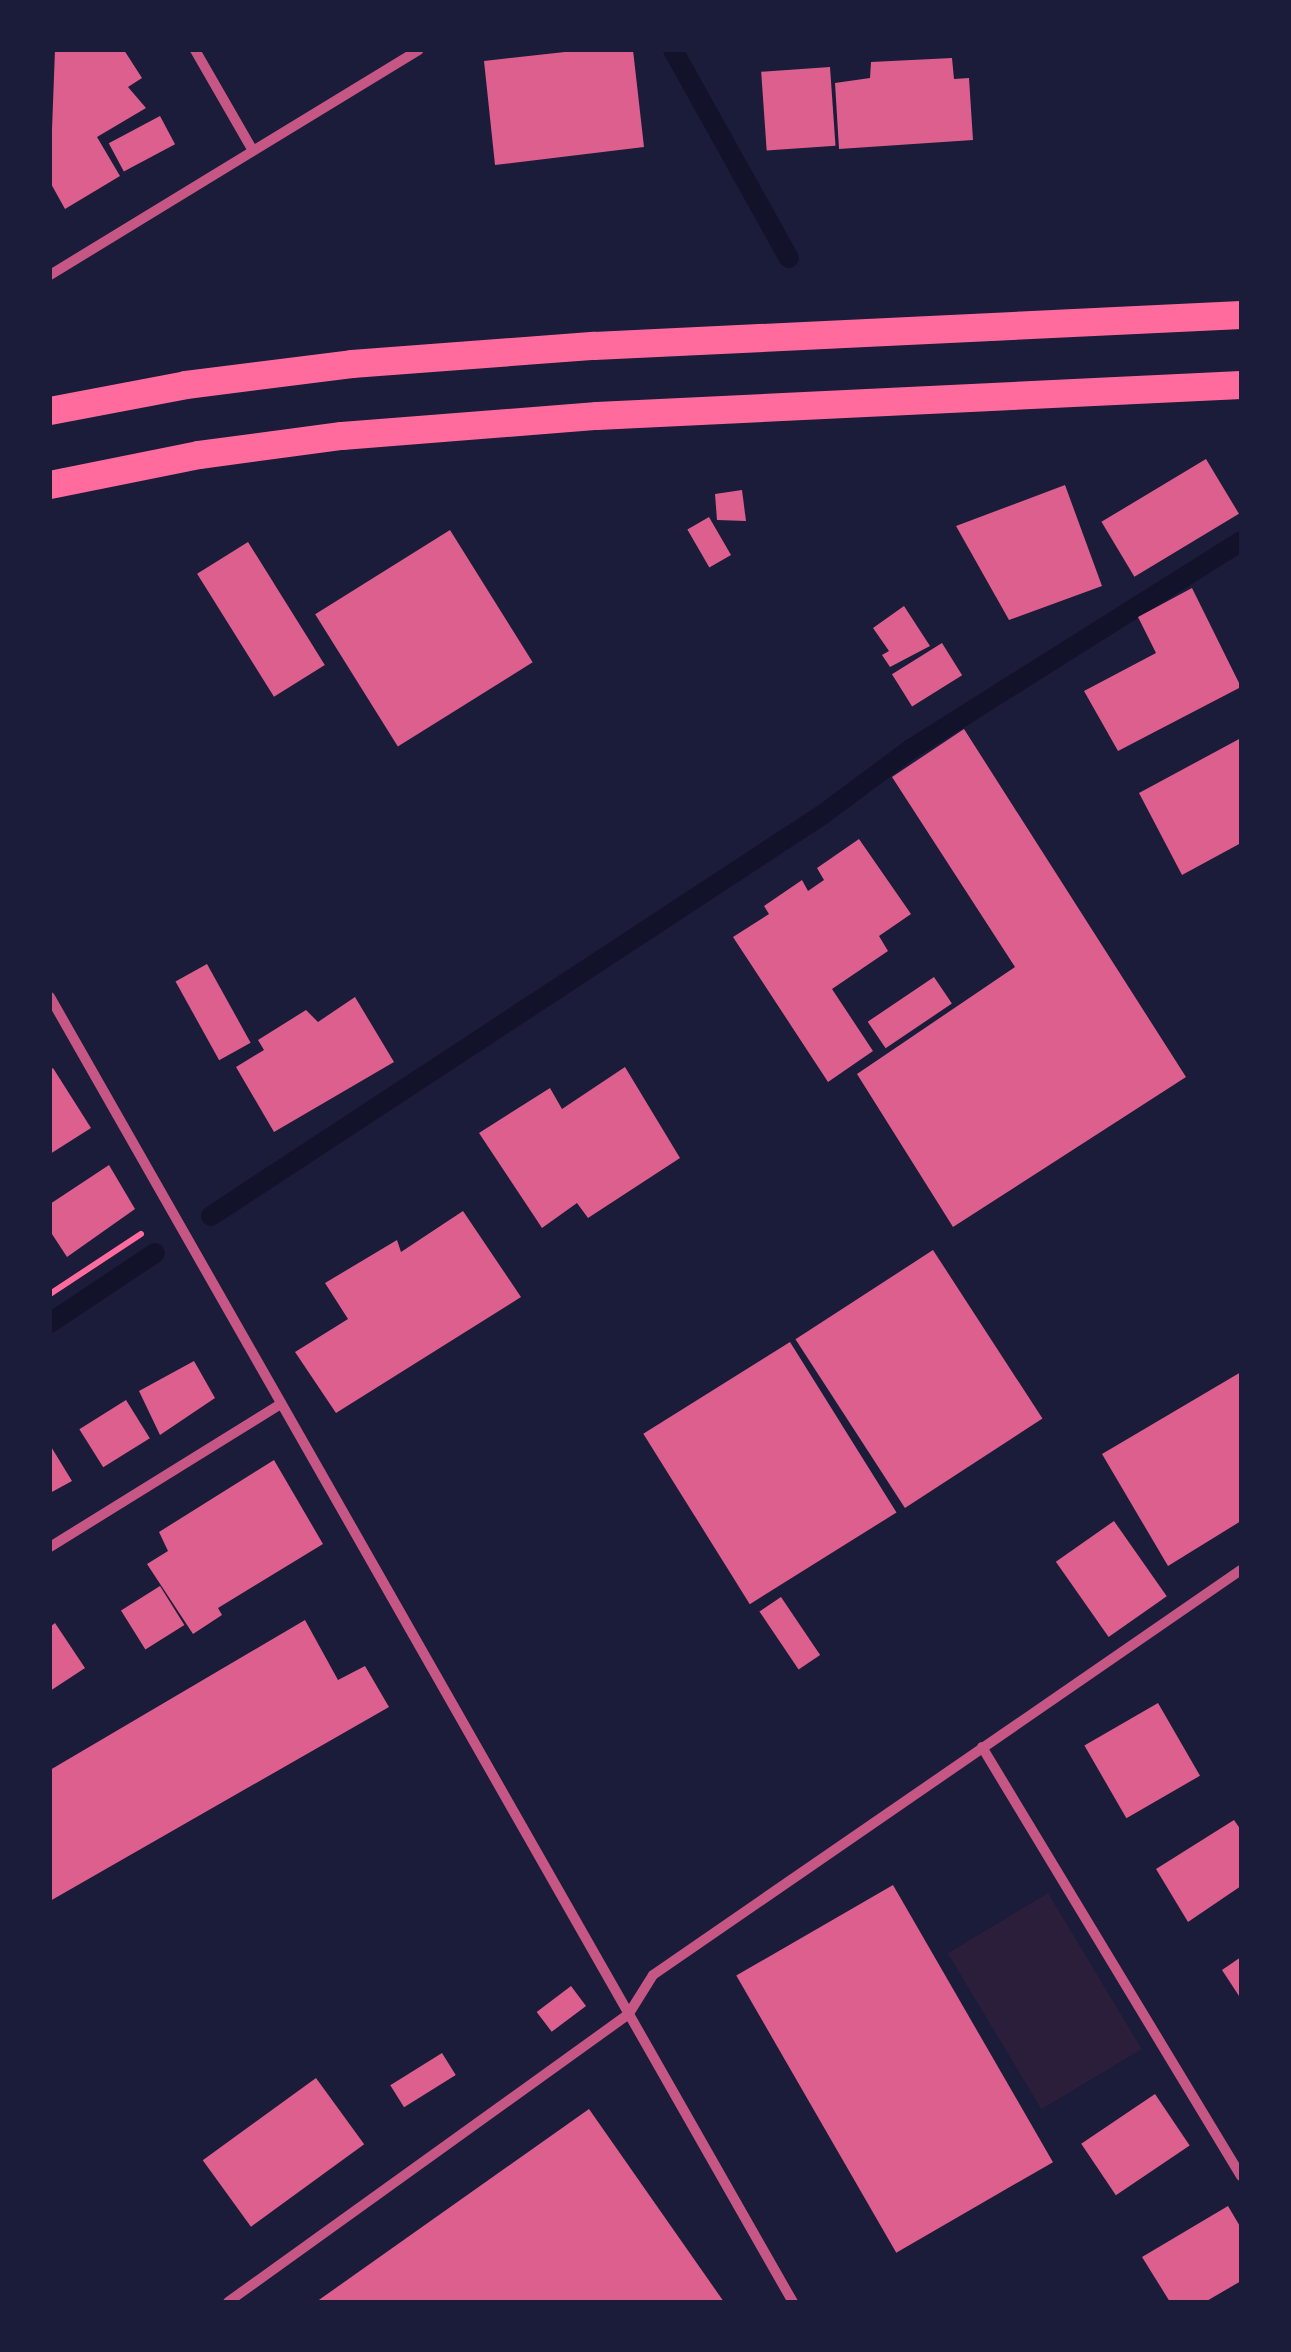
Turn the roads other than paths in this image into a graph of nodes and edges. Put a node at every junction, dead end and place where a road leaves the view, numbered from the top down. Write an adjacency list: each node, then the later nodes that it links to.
1 (195, 50): 3 (street)
2 (419, 50): 3 (street)
3 (253, 151): 4 (street)
4 (50, 275)
5 (1241, 315): 7 (highway)
6 (1241, 385): 8 (highway)
7 (50, 411)
8 (50, 485)
9 (50, 998): 10 (street)
10 (281, 1404): 11 (street); 14 (street)
11 (50, 1548)
12 (1241, 1570): 13 (street)
13 (982, 1748): 14 (street); 15 (street)
14 (628, 2015): 16 (street); 17 (street)
15 (1241, 2176)
16 (228, 2302)
17 (793, 2302)

